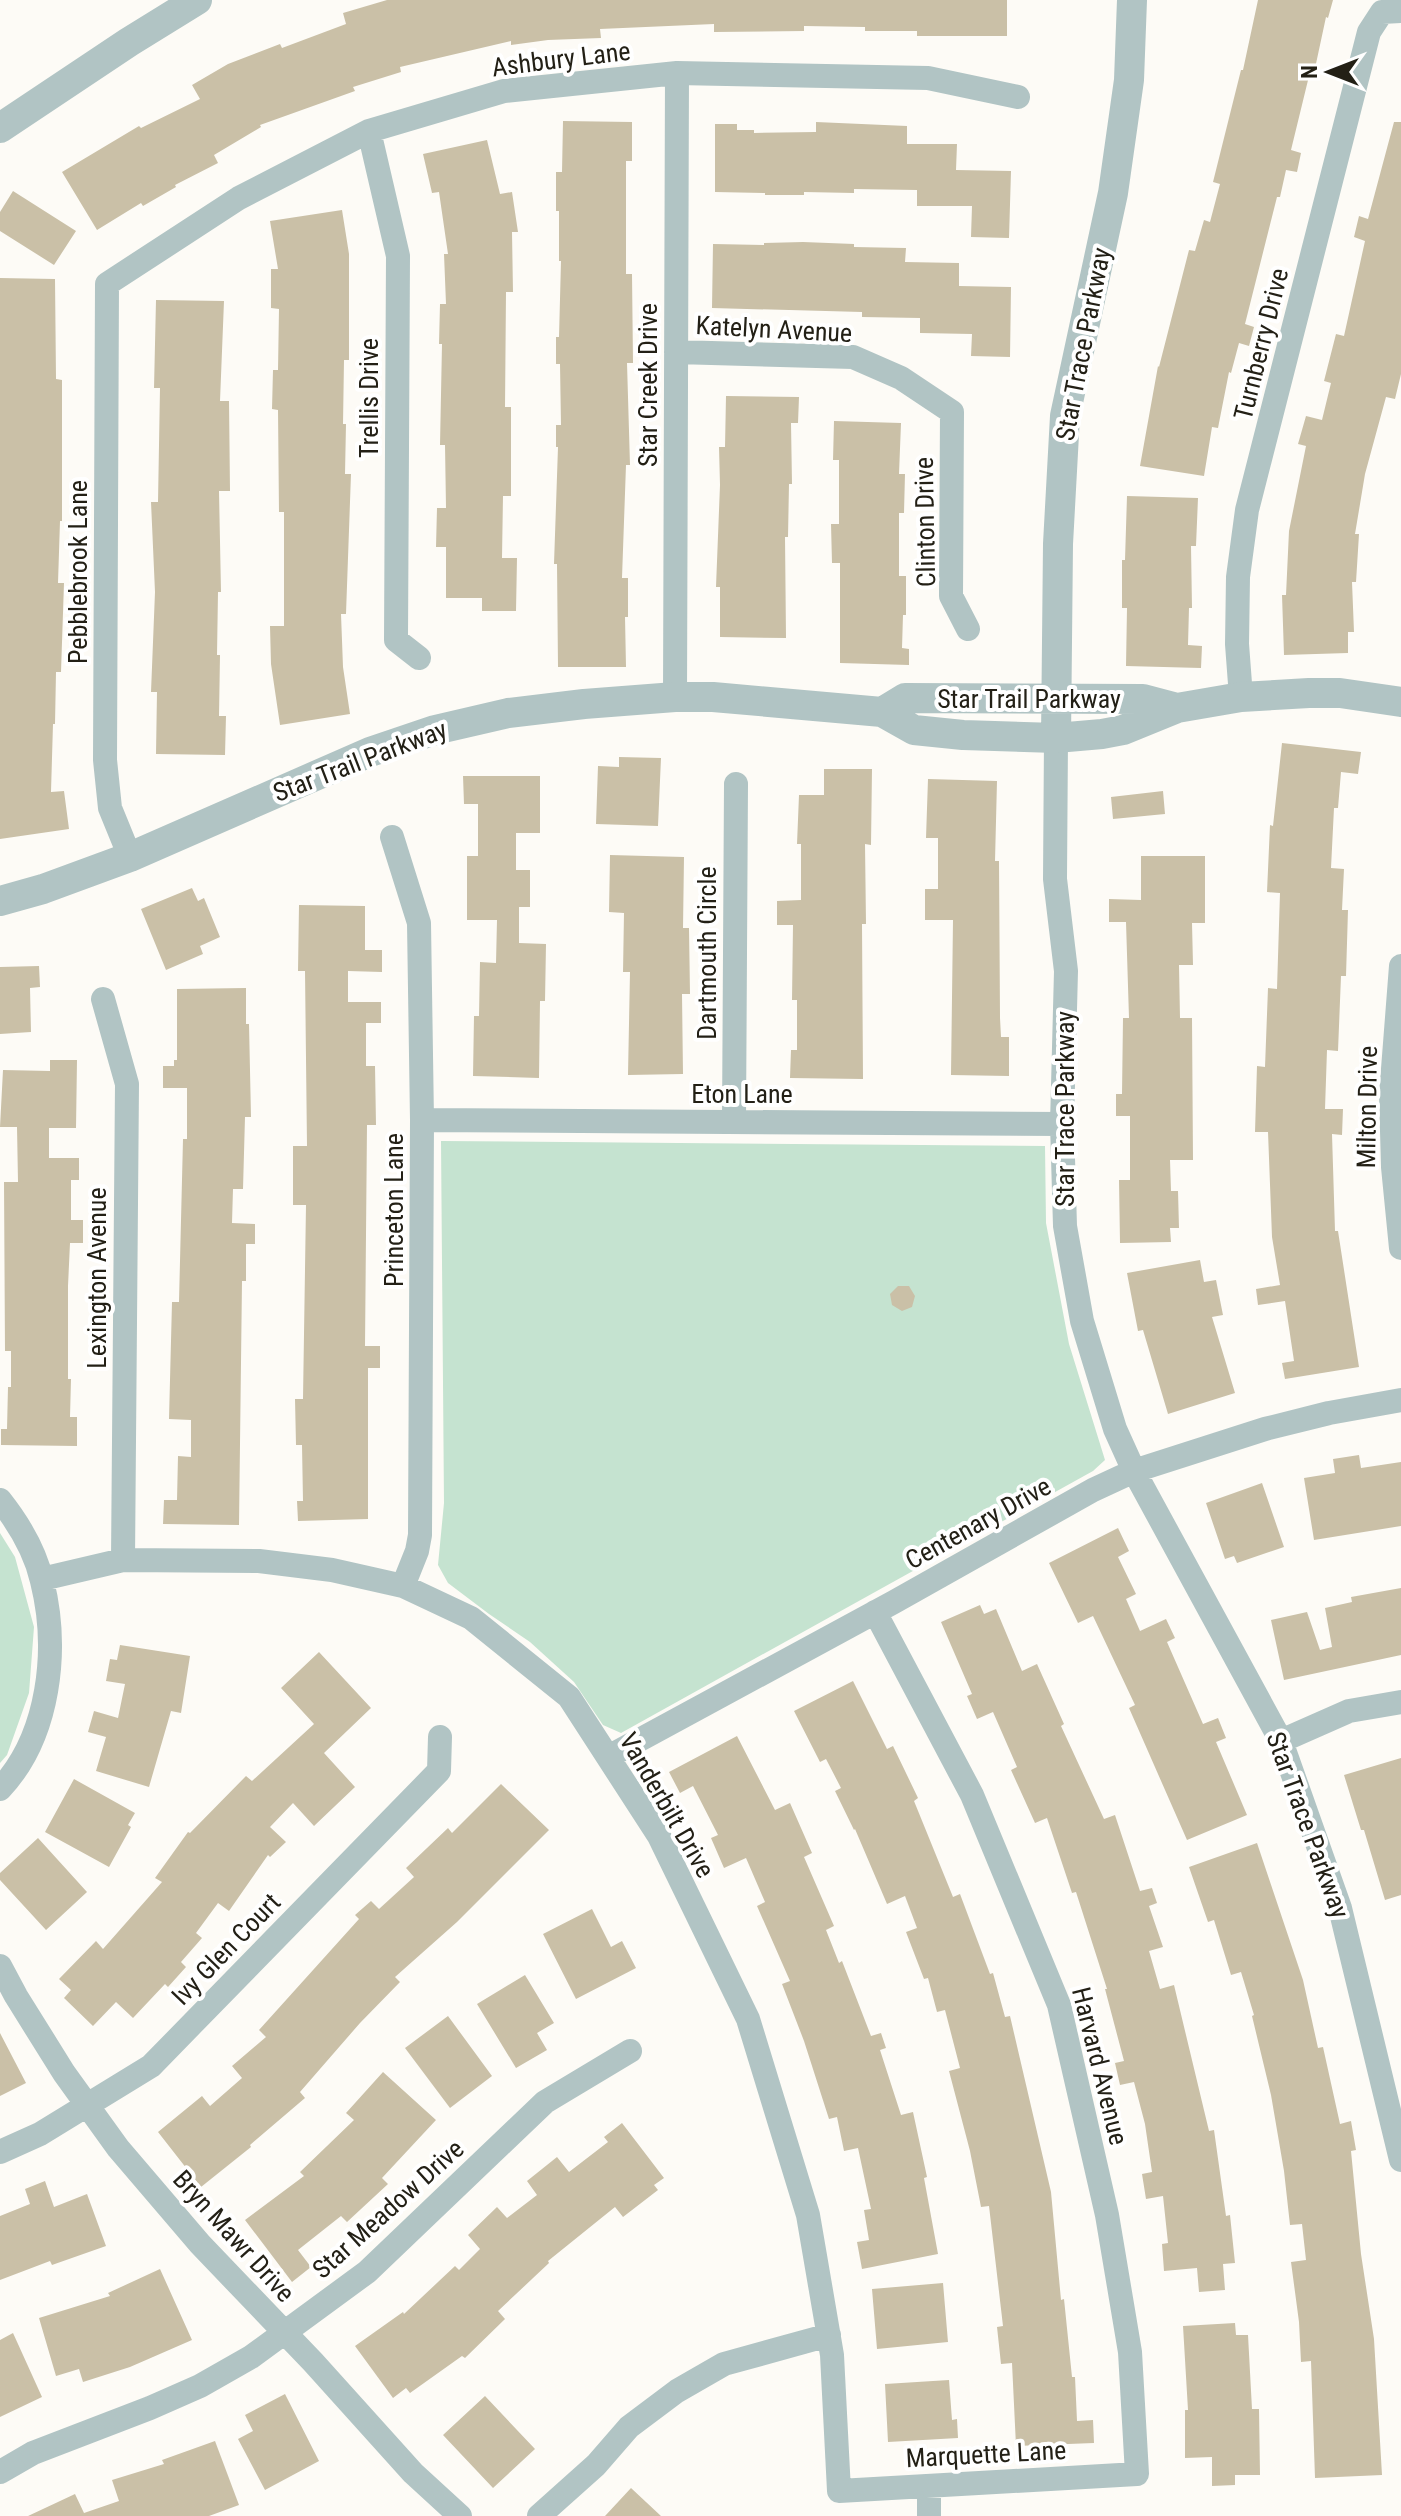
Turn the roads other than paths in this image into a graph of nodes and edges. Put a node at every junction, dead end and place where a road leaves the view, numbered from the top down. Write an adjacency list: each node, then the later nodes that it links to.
1 (197, 0): 6 (street)
2 (1132, 0): 15 (street, Star Trace Parkway)
3 (1392, 12): 14 (street, Turnberry Drive)
4 (677, 73): 5 (street, Ashbury Lane); 7 (street, Ashbury Lane); 9 (street, Star Creek Drive)
5 (1018, 97)
6 (0, 128)
7 (369, 131): 8 (street, Ashbury Lane); 12 (street, Trellis Drive)
8 (107, 284): 22 (street, Pebblebrook Lane)
9 (676, 352): 10 (street, Katelyn Avenue); 13 (street, Star Creek Drive)
10 (952, 412): 11 (street, Clinton Drive)
11 (968, 629)
12 (419, 658)
13 (675, 697): 18 (street, Star Trail Parkway); 22 (street, Star Trail Parkway)
14 (1241, 697): 16 (street, Star Trail Parkway); 17 (street, Star Trail Parkway)
15 (1057, 700): 17 (street, Star Trail Parkway); 18 (street, Star Trail Parkway); 19 (street, Star Trace Parkway)
16 (1401, 702)
17 (1177, 708): 19 (street, Star Trail Parkway)
18 (882, 712): 19 (street, Star Trail Parkway)
19 (1056, 738): 28 (street, Star Trace Parkway)
20 (736, 784): 27 (street, Dartmouth Circle)
21 (392, 837): 26 (street, Princeton Lane)
22 (130, 857): 23 (street, Star Trail Parkway)
23 (0, 901)
24 (1401, 966): 29 (street, Milton Drive)
25 (103, 999): 33 (street, Lexington Avenue)
26 (422, 1120): 27 (street, Eton Lane); 35 (street, Princeton Lane)
27 (734, 1122): 28 (street, Eton Lane)
28 (1062, 1124): 31 (street, Star Trace Parkway)
29 (1401, 1248)
30 (1401, 1400): 31 (street, Centenary Drive)
31 (1134, 1471): 36 (street, Centenary Drive); 39 (street, Star Trace Parkway)
32 (0, 1500): 34 (street)
33 (123, 1560): 34 (street, Vanderbilt Drive); 35 (street, Vanderbilt Drive)
34 (42, 1579): 41 (street)
35 (403, 1586): 40 (street, Vanderbilt Drive)
36 (875, 1612): 40 (street, Centenary Drive); 50 (street, Harvard Avenue)
37 (1401, 1702): 39 (street)
38 (440, 1737): 44 (street, Ivy Glen Court)
39 (1281, 1741): 46 (street, Star Trace Parkway)
40 (608, 1757): 48 (street, Vanderbilt Drive)
41 (0, 1789)
42 (0, 1966): 44 (street, Bryn Mawr Drive)
43 (630, 2051): 47 (street, Star Meadow Drive)
44 (88, 2105): 45 (street, Ivy Glen Court); 47 (street, Bryn Mawr Drive)
45 (0, 2152)
46 (1401, 2160)
47 (286, 2333): 49 (street, Star Meadow Drive); 53 (street, Bryn Mawr Drive)
48 (829, 2335): 52 (street, Vanderbilt Drive); 54 (street)
49 (0, 2472)
50 (1137, 2474): 51 (street, Marquette Lane)
51 (929, 2486): 52 (street, Marquette Lane); 55 (street)
52 (839, 2491)
53 (460, 2516)
54 (539, 2516)
55 (929, 2516)

